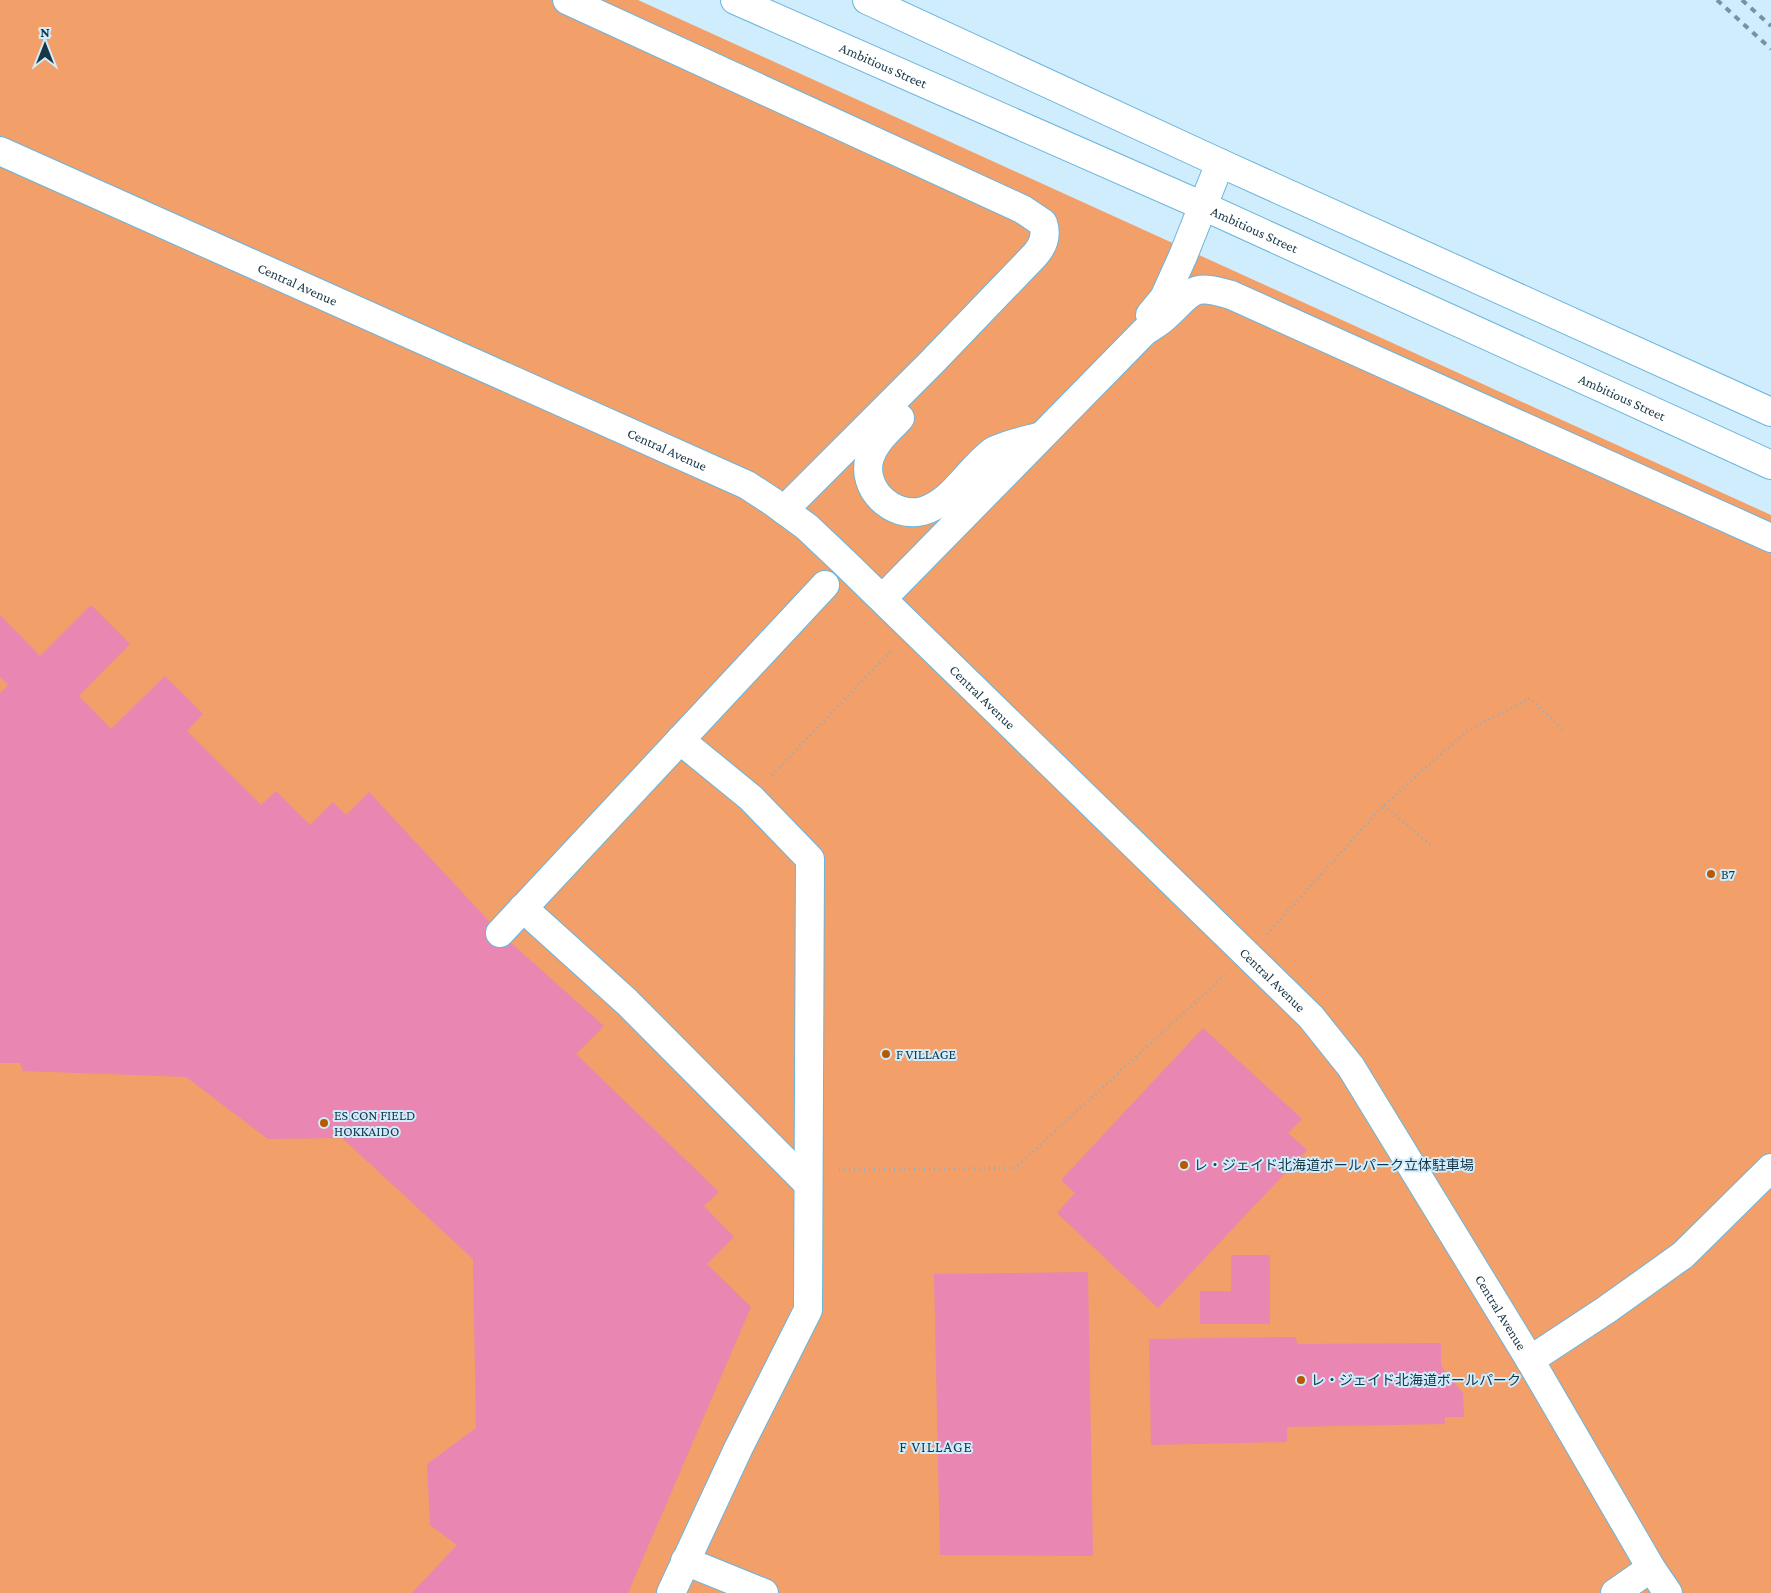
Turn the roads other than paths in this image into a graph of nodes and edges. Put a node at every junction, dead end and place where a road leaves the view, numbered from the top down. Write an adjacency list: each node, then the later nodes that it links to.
1 (567, 0): 8 (street)
2 (735, 0): 6 (street, Ambitious Street)
3 (867, 0): 5 (street)
4 (0, 151): 12 (street, Central Avenue)
5 (1220, 162): 6 (street); 9 (street)
6 (1203, 206): 7 (street); 11 (street, Ambitious Street)
7 (1144, 332): 10 (street); 13 (street)
8 (932, 362): 10 (street); 12 (street)
9 (1771, 412)
10 (1042, 436): 15 (street)
11 (1771, 465)
12 (784, 510): 15 (street, Central Avenue)
13 (1771, 538)
14 (825, 585): 16 (street)
15 (882, 598): 21 (street, Central Avenue)
16 (680, 740): 17 (street); 20 (street)
17 (523, 908): 18 (street); 20 (street)
18 (500, 933)
19 (1771, 1168): 21 (street)
20 (808, 1178): 22 (street)
21 (1530, 1360): 23 (street, Central Avenue)
22 (686, 1561): 24 (street); 25 (street)
23 (1651, 1568): 26 (street); 27 (street, Central Avenue)
24 (671, 1593)
25 (764, 1593)
26 (1615, 1593)
27 (1668, 1593)

